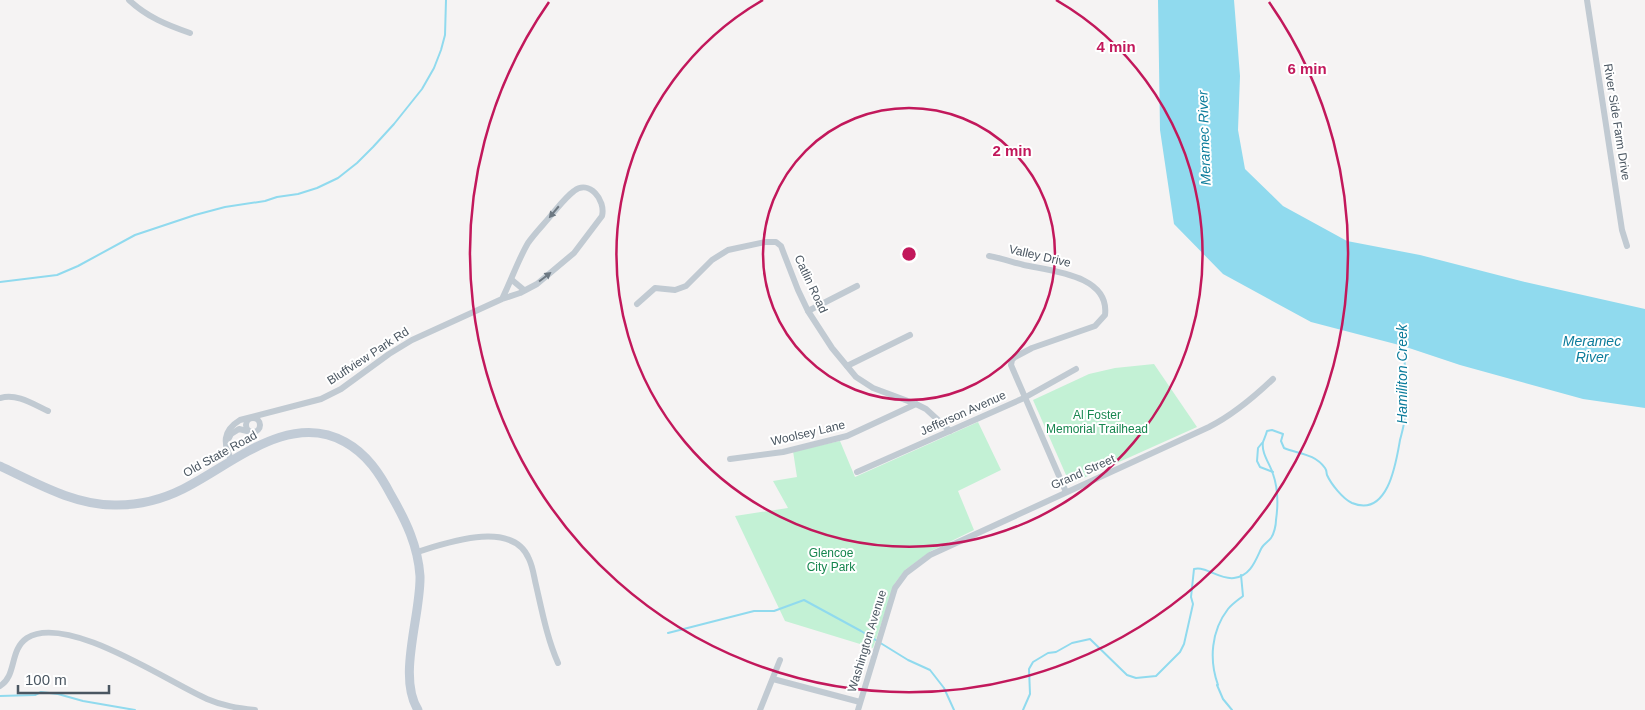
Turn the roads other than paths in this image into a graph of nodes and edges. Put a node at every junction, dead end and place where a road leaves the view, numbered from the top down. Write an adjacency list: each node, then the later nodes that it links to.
1 (129, 0): 3 (street)
2 (1587, 0): 4 (street, River Side Farm Drive)
3 (190, 33)
4 (1627, 246)
5 (989, 256): 17 (street, Valley Drive)
6 (512, 280): 8 (street); 8 (street, Bluffview Park Rd, one-way to 6); 9 (street, Bluffview Park Rd)
7 (857, 286): 11 (street)
8 (524, 290): 9 (street, Bluffview Park Rd)
9 (502, 299): 20 (street, Bluffview Park Rd)
10 (637, 304): 11 (street, Catlin Road)
11 (808, 311): 13 (street, Catlin Road)
12 (910, 335): 13 (street)
13 (847, 366): 18 (street, Catlin Road)
14 (1076, 370): 17 (street, Jefferson Avenue)
15 (1273, 379): 28 (street, Grand Street)
16 (0, 398): 19 (street)
17 (1024, 398): 23 (street, Jefferson Avenue); 28 (street)
18 (916, 404): 23 (street, Catlin Road); 25 (street, Woolsey Lane)
19 (48, 411)
20 (270, 412): 21 (street); 24 (street, Bluffview Park Rd)
21 (260, 426): 22 (street); 22 (street)
22 (248, 431): 24 (street)
23 (950, 431): 27 (street, Jefferson Avenue)
24 (230, 457): 26 (street, Old State Road); 29 (street, Old State Road)
25 (730, 459)
26 (0, 466)
27 (857, 472)
28 (1066, 492): 30 (street, Grand Street)
29 (416, 552): 32 (street); 37 (street, Old State Road)
30 (900, 580): 35 (street, Washington Avenue)
31 (780, 660): 33 (street)
32 (558, 663)
33 (772, 679): 35 (street); 38 (street)
34 (0, 686): 36 (street)
35 (860, 702): 39 (street, Washington Avenue)
36 (255, 710)
37 (418, 710)
38 (760, 710)
39 (858, 710)

